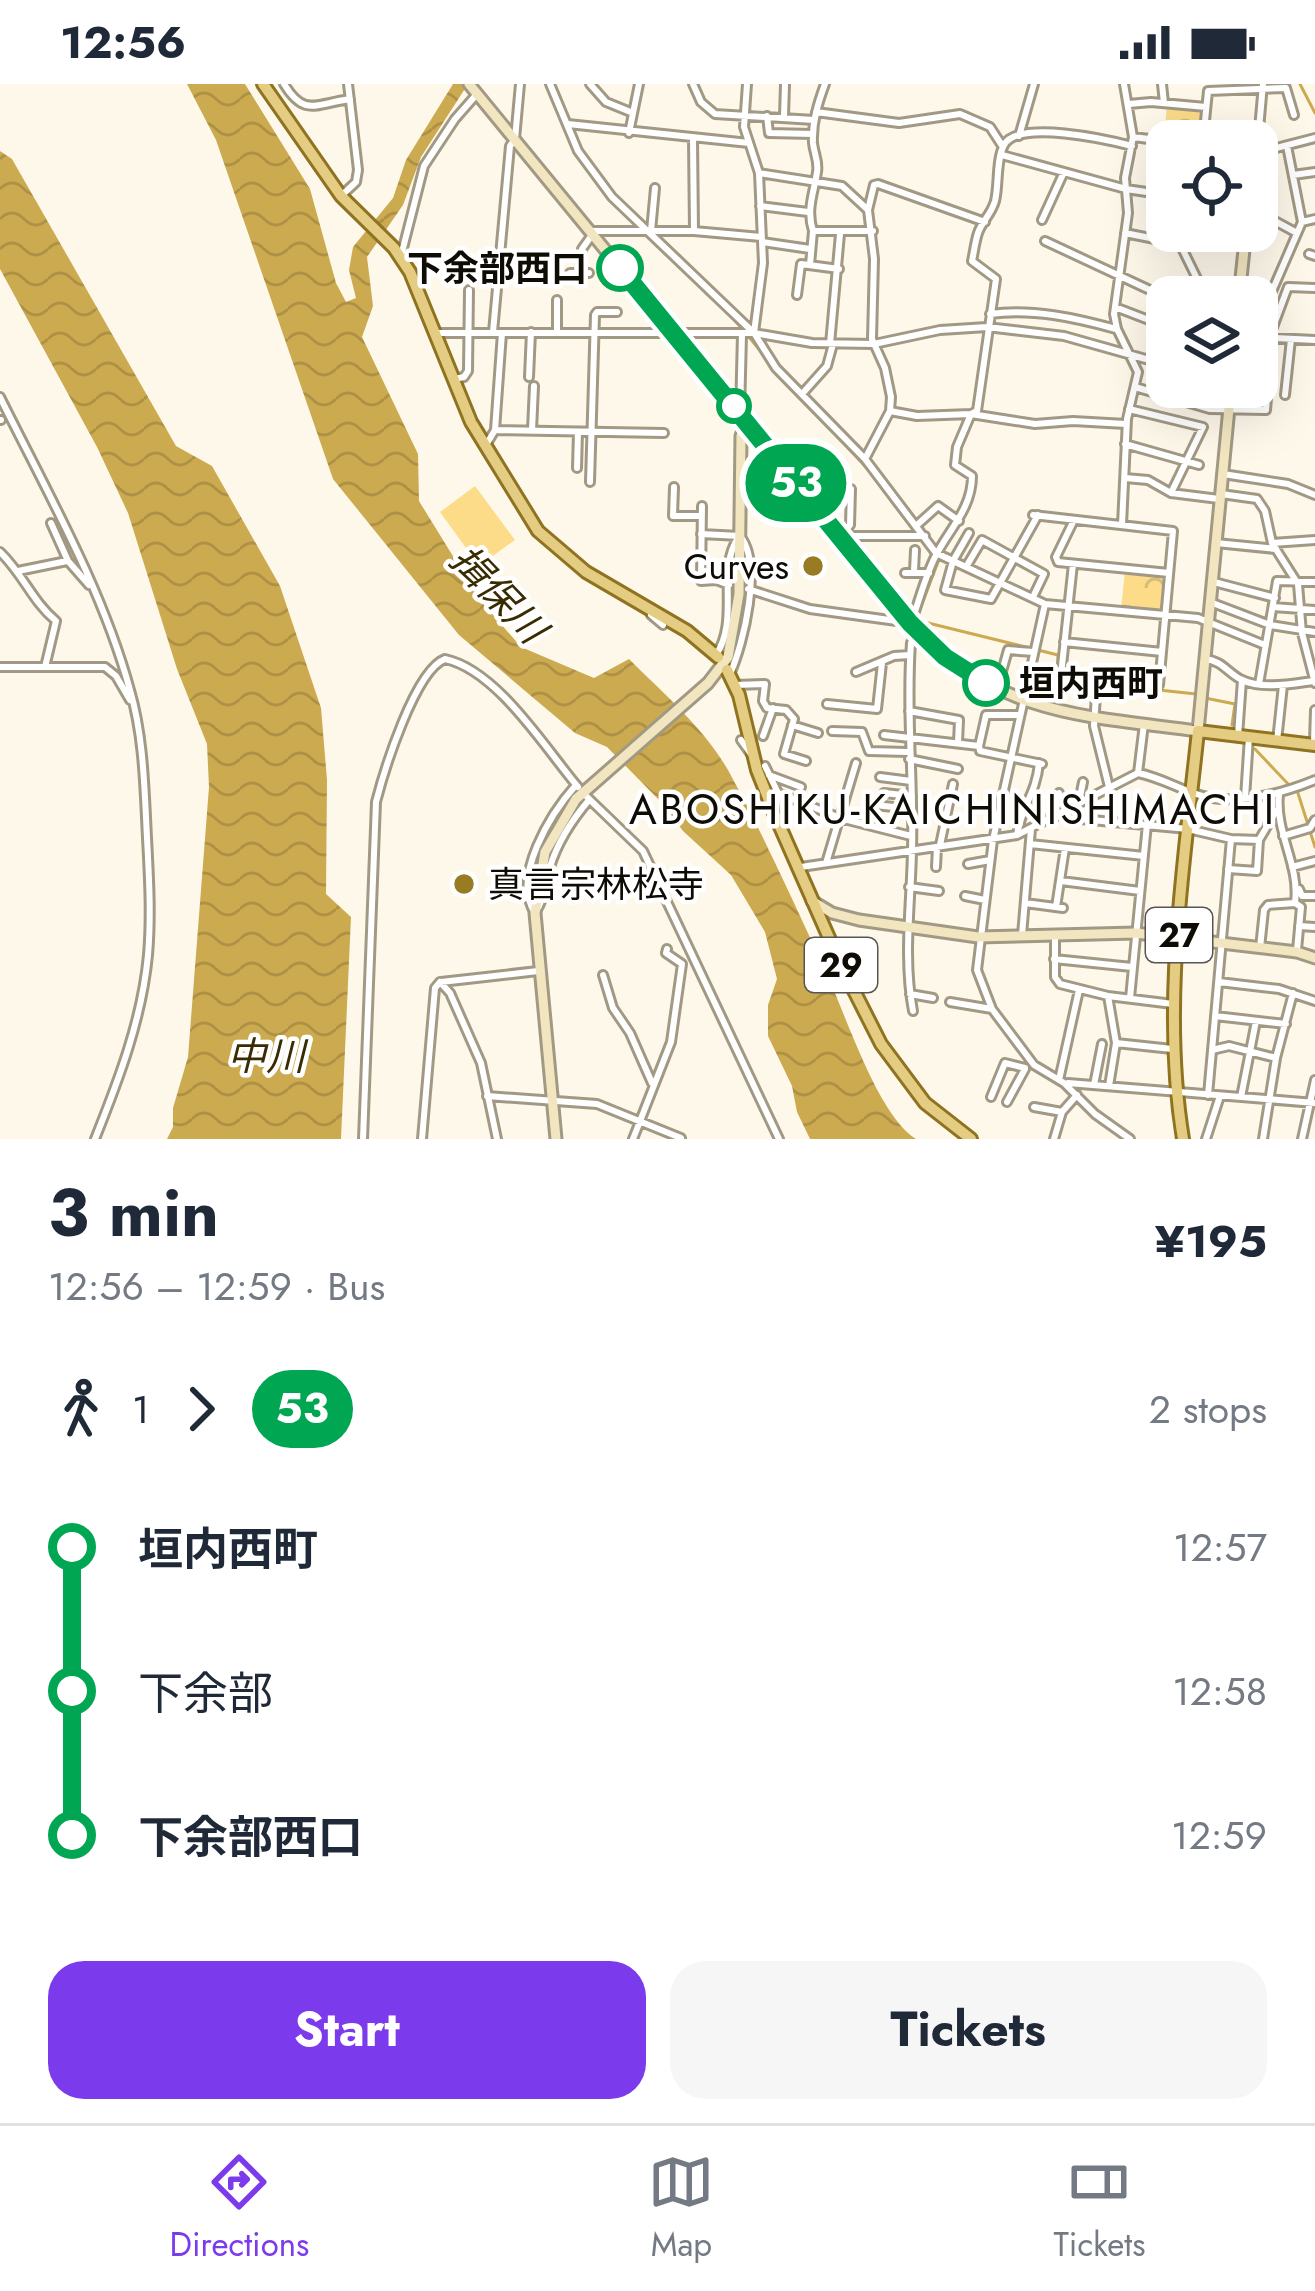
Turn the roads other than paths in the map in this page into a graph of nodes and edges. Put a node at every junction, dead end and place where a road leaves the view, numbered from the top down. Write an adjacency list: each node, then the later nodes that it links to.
1 (262, 84): 50 (main road)
2 (284, 84): 17 (street)
3 (348, 84): 17 (street)
4 (520, 84): 34 (street)
5 (550, 84): 29 (street)
6 (590, 84): 21 (street)
7 (639, 84): 21 (street)
8 (693, 84): 23 (street)
9 (747, 84): 23 (street)
10 (785, 84): 26 (street)
11 (825, 84): 25 (street)
12 (1034, 84): 32 (street)
13 (1124, 84): 19 (street)
14 (1162, 84): 18 (street)
15 (472, 88): 34 (street); 71 (street)
16 (1263, 88): 20 (street); 22 (street); 28 (street)
17 (350, 99): 50 (street)
18 (1165, 103): 19 (street); 20 (street)
19 (1129, 104): 37 (street)
20 (1206, 107): 27 (street)
21 (633, 113): 30 (street)
22 (1294, 115)
23 (746, 116): 24 (street); 36 (street)
24 (766, 116): 26 (street); 31 (street)
25 (815, 116): 26 (street); 31 (street); 41 (street)
26 (784, 117)
27 (1205, 120)
28 (1260, 120)
29 (566, 124): 30 (street); 59 (street)
30 (628, 133): 35 (street)
31 (813, 134): 46 (street)
32 (1019, 136): 37 (street); 41 (street)
33 (1315, 138): 39 (street)
34 (514, 139): 63 (street); 94 (street)
35 (694, 139): 36 (street); 60 (street)
36 (749, 142): 42 (street)
37 (1132, 142): 38 (street); 48 (street)
38 (1146, 142)
39 (1287, 146): 40 (street); 45 (street)
40 (1278, 148)
41 (1002, 151): 43 (street); 56 (street)
42 (759, 172): 46 (street); 51 (street)
43 (1064, 172): 48 (street); 55 (street)
44 (1315, 172): 45 (street)
45 (1293, 175): 57 (street)
46 (815, 179): 52 (street); 53 (street)
47 (655, 188): 59 (street)
48 (1126, 188): 49 (street); 64 (street)
49 (1146, 191)
50 (341, 196): 71 (main road)
51 (760, 206): 53 (street); 68 (street)
52 (868, 210): 56 (street); 62 (street)
53 (808, 212): 61 (street)
54 (1315, 219): 57 (street)
55 (1042, 220)
56 (985, 222): 84 (street)
57 (1302, 222): 65 (street)
58 (1278, 223): 65 (street)
59 (646, 231): 60 (street); 63 (street); 97 (street)
60 (694, 231): 68 (street)
61 (813, 231): 66 (street); 70 (street)
62 (873, 232): 66 (street); 102 (street)
63 (591, 233): 74 (street); 95 (street)
64 (1125, 233): 67 (street); 75 (street)
65 (1297, 233): 76 (street)
66 (840, 234): 73 (street)
67 (1146, 237)
68 (761, 240): 70 (street); 97 (street)
69 (1045, 241): 75 (street)
70 (810, 249): 72 (street)
71 (400, 257): 92 (main road)
72 (810, 265): 73 (street); 80 (street)
73 (839, 269): 101 (street)
74 (570, 273)
75 (1120, 274): 78 (street); 82 (street)
76 (1278, 277)
77 (1314, 285): 85 (street)
78 (1146, 287)
79 (469, 290): 93 (street)
80 (797, 295)
81 (557, 300): 90 (street)
82 (1115, 307): 86 (street); 88 (street)
83 (617, 312): 91 (street)
84 (990, 314): 87 (street); 88 (street)
85 (1278, 317)
86 (1146, 319)
87 (987, 327): 102 (street); 103 (street); 118 (street)
88 (1117, 329): 103 (street)
89 (531, 332): 90 (street); 94 (street); 105 (street)
90 (556, 332): 91 (street)
91 (594, 332): 95 (street); 124 (street)
92 (435, 333): 93 (street); 106 (main road)
93 (469, 333): 94 (street); 106 (street)
94 (498, 333): 121 (street)
95 (674, 334): 96 (street); 119 (street)
96 (742, 334): 97 (street); 119 (street)
97 (754, 334): 101 (street); 110 (street)
98 (1278, 338): 99 (street)
99 (1291, 339): 100 (street); 111 (street)
100 (1315, 340)
101 (832, 344): 102 (street); 110 (street)
102 (874, 344): 117 (street)
103 (1132, 354): 104 (street); 108 (street)
104 (1146, 358)
105 (529, 377)
106 (453, 379): 127 (main road)
107 (534, 386): 122 (street)
108 (1135, 387): 109 (street); 116 (street)
109 (1146, 390)
110 (802, 394): 128 (street)
111 (1285, 395)
112 (0, 397): 168 (street)
113 (1207, 408): 114 (street)
114 (1229, 408): 115 (street); 132 (street)
115 (1266, 408)
116 (1129, 409): 120 (street); 129 (street)
117 (890, 411): 118 (street); 128 (street)
118 (971, 415): 120 (street); 140 (street)
119 (743, 417): 147 (street); 148 (street)
120 (1126, 424): 126 (street)
121 (495, 430): 122 (street); 127 (street)
122 (532, 430): 123 (street)
123 (578, 432): 124 (street); 131 (street)
124 (592, 433): 125 (street); 131 (street)
125 (664, 433)
126 (1125, 444): 129 (street); 133 (street)
127 (486, 445): 172 (main road)
128 (865, 459): 143 (street)
129 (1185, 461): 130 (street); 137 (street)
130 (1199, 466)
131 (591, 469): 134 (street)
132 (1222, 474): 138 (street); 139 (street)
133 (1125, 478): 137 (street); 144 (street)
134 (590, 482)
135 (674, 487): 146 (street)
136 (851, 489): 148 (street)
137 (1172, 493): 139 (street)
138 (1315, 495)
139 (1221, 497): 151 (street); 152 (street)
140 (959, 520): 143 (street); 155 (street)
141 (1074, 520): 144 (street); 156 (street); 159 (street)
142 (51, 524): 157 (street)
143 (917, 525): 149 (street)
144 (1122, 525): 163 (street)
145 (969, 533): 158 (street)
146 (701, 534): 147 (street); 169 (street)
147 (740, 536): 169 (street); 170 (street); 292 (street)
148 (840, 536): 149 (street); 183 (street)
149 (921, 536): 155 (street)
150 (1315, 540): 152 (street)
151 (1216, 543): 152 (street); 164 (street)
152 (1274, 546): 167 (street)
153 (915, 550): 162 (street)
154 (0, 552): 161 (street)
155 (937, 553): 158 (street); 162 (street)
156 (1013, 558): 160 (street); 166 (street); 171 (street)
157 (68, 561): 161 (street); 168 (street)
158 (953, 561): 160 (street); 166 (street)
159 (1072, 564): 163 (street); 176 (street)
160 (966, 567): 166 (street)
161 (18, 572): 196 (street)
162 (929, 573): 183 (street)
163 (1169, 573): 179 (street)
164 (1212, 581): 173 (street); 174 (street)
165 (1315, 582): 167 (street)
166 (999, 583): 171 (street)
167 (1298, 584): 174 (street); 177 (street)
168 (90, 585): 206 (street)
169 (730, 585): 191 (street)
170 (748, 589): 183 (street); 198 (street)
171 (1032, 598): 175 (street)
172 (635, 600): 181 (street); 191 (main road)
173 (1210, 602): 180 (street); 182 (street)
174 (1274, 603): 177 (street); 182 (street)
175 (1045, 604): 176 (street); 188 (street)
176 (1067, 606): 179 (street); 186 (street)
177 (1300, 610): 178 (street); 185 (street)
178 (1315, 610)
179 (1166, 615): 180 (street); 189 (street)
180 (1208, 621): 187 (street); 193 (street)
181 (663, 625)
182 (1270, 625): 185 (street); 187 (street)
183 (914, 627): 190 (street); 204 (street)
184 (1315, 632): 185 (street)
185 (1302, 633): 192 (street)
186 (1064, 642): 189 (street); 201 (street)
187 (1265, 645): 202 (street)
188 (1034, 648): 204 (street); 205 (street)
189 (1162, 652): 201 (street)
190 (910, 655): 194 (street); 210 (street)
191 (717, 656)
192 (1311, 657): 200 (street)
193 (1204, 659): 199 (street); 216 (street)
194 (882, 663): 197 (street); 207 (street)
195 (0, 667): 196 (street)
196 (46, 667): 206 (street)
197 (856, 671)
198 (730, 676): 208 (street); 231 (main road, 29)
199 (1242, 680): 202 (street); 221 (street)
200 (1315, 681): 203 (street)
201 (1097, 682): 212 (street)
202 (1259, 684): 203 (street)
203 (1283, 685): 223 (street)
204 (997, 689): 205 (street)
205 (1021, 700): 211 (street); 212 (street)
206 (133, 703): 353 (street)
207 (826, 704)
208 (772, 708): 214 (street); 219 (street)
209 (1315, 710): 225 (street)
210 (909, 711): 220 (street); 224 (street)
211 (1018, 715): 226 (street); 228 (street)
212 (1093, 717): 213 (street); 243 (street)
213 (1144, 724): 216 (street); 233 (street)
214 (792, 725): 217 (street); 229 (street)
215 (832, 731): 227 (street)
216 (1198, 731): 221 (main road); 246 (main road, 27)
217 (818, 733)
218 (884, 735): 220 (street)
219 (763, 736)
220 (908, 736): 224 (street); 227 (street)
221 (1243, 736): 223 (main road); 250 (street)
222 (741, 740): 231 (street)
223 (1277, 740): 225 (main road)
224 (958, 743): 226 (street)
225 (1315, 744)
226 (979, 746): 228 (street)
227 (908, 756): 232 (street); 239 (street)
228 (1009, 758): 237 (street); 262 (street)
229 (806, 761)
230 (856, 763): 257 (street)
231 (760, 764): 234 (street); 255 (main road, 29)
232 (958, 770)
233 (1138, 773): 243 (street); 246 (street)
234 (770, 776): 242 (street); 244 (street)
235 (991, 776): 237 (street)
236 (880, 777): 239 (street)
237 (1005, 779): 266 (street)
238 (1315, 780): 248 (street)
239 (911, 781): 249 (street)
240 (1083, 782): 251 (street)
241 (952, 784): 269 (street)
242 (801, 787)
243 (1109, 787): 251 (street)
244 (778, 793): 255 (street); 257 (street)
245 (884, 793): 249 (street)
246 (1192, 793): 250 (street); 261 (main road, 27)
247 (1059, 794): 256 (street)
248 (1279, 795): 250 (street); 253 (street)
249 (912, 796): 254 (street)
250 (1245, 798)
251 (1078, 804): 256 (street)
252 (875, 805): 254 (street)
253 (1278, 808): 264 (street); 267 (street)
254 (912, 809): 263 (street)
255 (774, 813): 277 (main road, 29)
256 (1059, 815): 258 (street); 260 (street)
257 (840, 818): 263 (street); 275 (street)
258 (1147, 824): 261 (street); 272 (street)
259 (1310, 826): 264 (street)
260 (1031, 829): 262 (street); 268 (street)
261 (1188, 829): 265 (street); 300 (main road, 27)
262 (1017, 835): 266 (street)
263 (912, 836): 271 (street)
264 (1283, 836): 279 (street)
265 (1231, 839): 267 (street); 280 (street)
266 (993, 840): 269 (street); 273 (street)
267 (1259, 840): 280 (street)
268 (1030, 844): 270 (street); 290 (street)
269 (938, 847): 271 (street); 278 (street)
270 (1065, 848): 272 (street); 281 (street)
271 (912, 851): 275 (street); 282 (street)
272 (1144, 856): 285 (street)
273 (990, 860): 276 (street); 288 (street)
274 (1315, 860): 279 (street)
275 (826, 863): 277 (street)
276 (968, 864)
277 (797, 867): 289 (main road, 29)
278 (936, 867)
279 (1292, 867): 283 (street)
280 (1228, 869): 301 (street)
281 (1061, 881): 285 (street); 290 (street)
282 (909, 887): 284 (street); 294 (street)
283 (1299, 889): 287 (street); 291 (street)
284 (939, 891)
285 (1140, 892): 297 (street)
286 (965, 896): 288 (street)
287 (1315, 896)
288 (985, 900): 299 (street)
289 (812, 902): 294 (street); 360 (main road, 29)
290 (1024, 903): 298 (street)
291 (1295, 903): 293 (street); 302 (street)
292 (535, 913): 308 (street); 354 (street); 359 (street)
293 (1299, 926): 295 (street); 304 (street)
294 (908, 927): 299 (street); 314 (street)
295 (1315, 927)
296 (1055, 933): 297 (street); 298 (street); 306 (street)
297 (1136, 933): 300 (street); 307 (street)
298 (1022, 935): 299 (street)
299 (978, 937): 321 (street)
300 (1178, 939): 301 (street); 320 (main road, 27)
301 (1222, 944): 302 (street); 311 (street)
302 (1260, 948): 304 (street)
303 (667, 949): 335 (street)
304 (1297, 952): 305 (street)
305 (1315, 958)
306 (1054, 959): 307 (street); 312 (street)
307 (1132, 967): 317 (street)
308 (538, 971): 310 (street); 348 (street)
309 (603, 975): 335 (street)
310 (440, 982): 341 (street); 355 (street)
311 (1218, 982): 313 (street); 323 (street)
312 (1079, 990): 315 (street); 334 (street)
313 (1293, 993): 318 (street); 325 (street)
314 (910, 994): 316 (street); 322 (street)
315 (1108, 996): 317 (street); 326 (street)
316 (932, 998)
317 (1130, 998): 320 (street)
318 (1315, 1001)
319 (950, 1003): 321 (street)
320 (1173, 1004): 328 (main road, 27)
321 (992, 1009): 332 (street)
322 (913, 1011)
323 (1215, 1016): 324 (street); 329 (street)
324 (1256, 1021): 325 (street); 330 (street)
325 (1286, 1024): 331 (street)
326 (1116, 1043): 328 (street); 337 (street)
327 (1102, 1044): 336 (street)
328 (1174, 1049): 338 (main road, 27)
329 (1212, 1050): 330 (street); 340 (street)
330 (1251, 1052): 331 (street); 344 (street)
331 (1276, 1058): 345 (street)
332 (1029, 1066): 334 (street); 342 (street); 346 (street)
333 (1315, 1079): 347 (street)
334 (1061, 1082): 336 (street); 339 (street)
335 (652, 1083): 351 (street)
336 (1094, 1085): 337 (street)
337 (1109, 1086): 338 (street)
338 (1175, 1092): 340 (street); 363 (main road, 27)
339 (1077, 1095): 350 (street); 362 (street)
340 (1208, 1095): 343 (street)
341 (487, 1096): 348 (street); 356 (street)
342 (992, 1096)
343 (1220, 1096): 344 (street); 364 (street)
344 (1241, 1097): 345 (street)
345 (1270, 1099): 347 (street); 365 (street)
346 (1006, 1102)
347 (1313, 1102): 366 (street)
348 (552, 1103): 351 (street); 357 (street)
349 (1034, 1107): 350 (street)
350 (1062, 1112): 361 (street)
351 (638, 1121): 352 (street); 358 (street)
352 (681, 1138)
353 (95, 1139)
354 (363, 1139)
355 (422, 1139)
356 (497, 1139)
357 (556, 1139)
358 (633, 1139)
359 (779, 1139)
360 (971, 1139)
361 (1054, 1139)
362 (1130, 1139)
363 (1183, 1139)
364 (1206, 1139)
365 (1263, 1139)
366 (1302, 1139)

